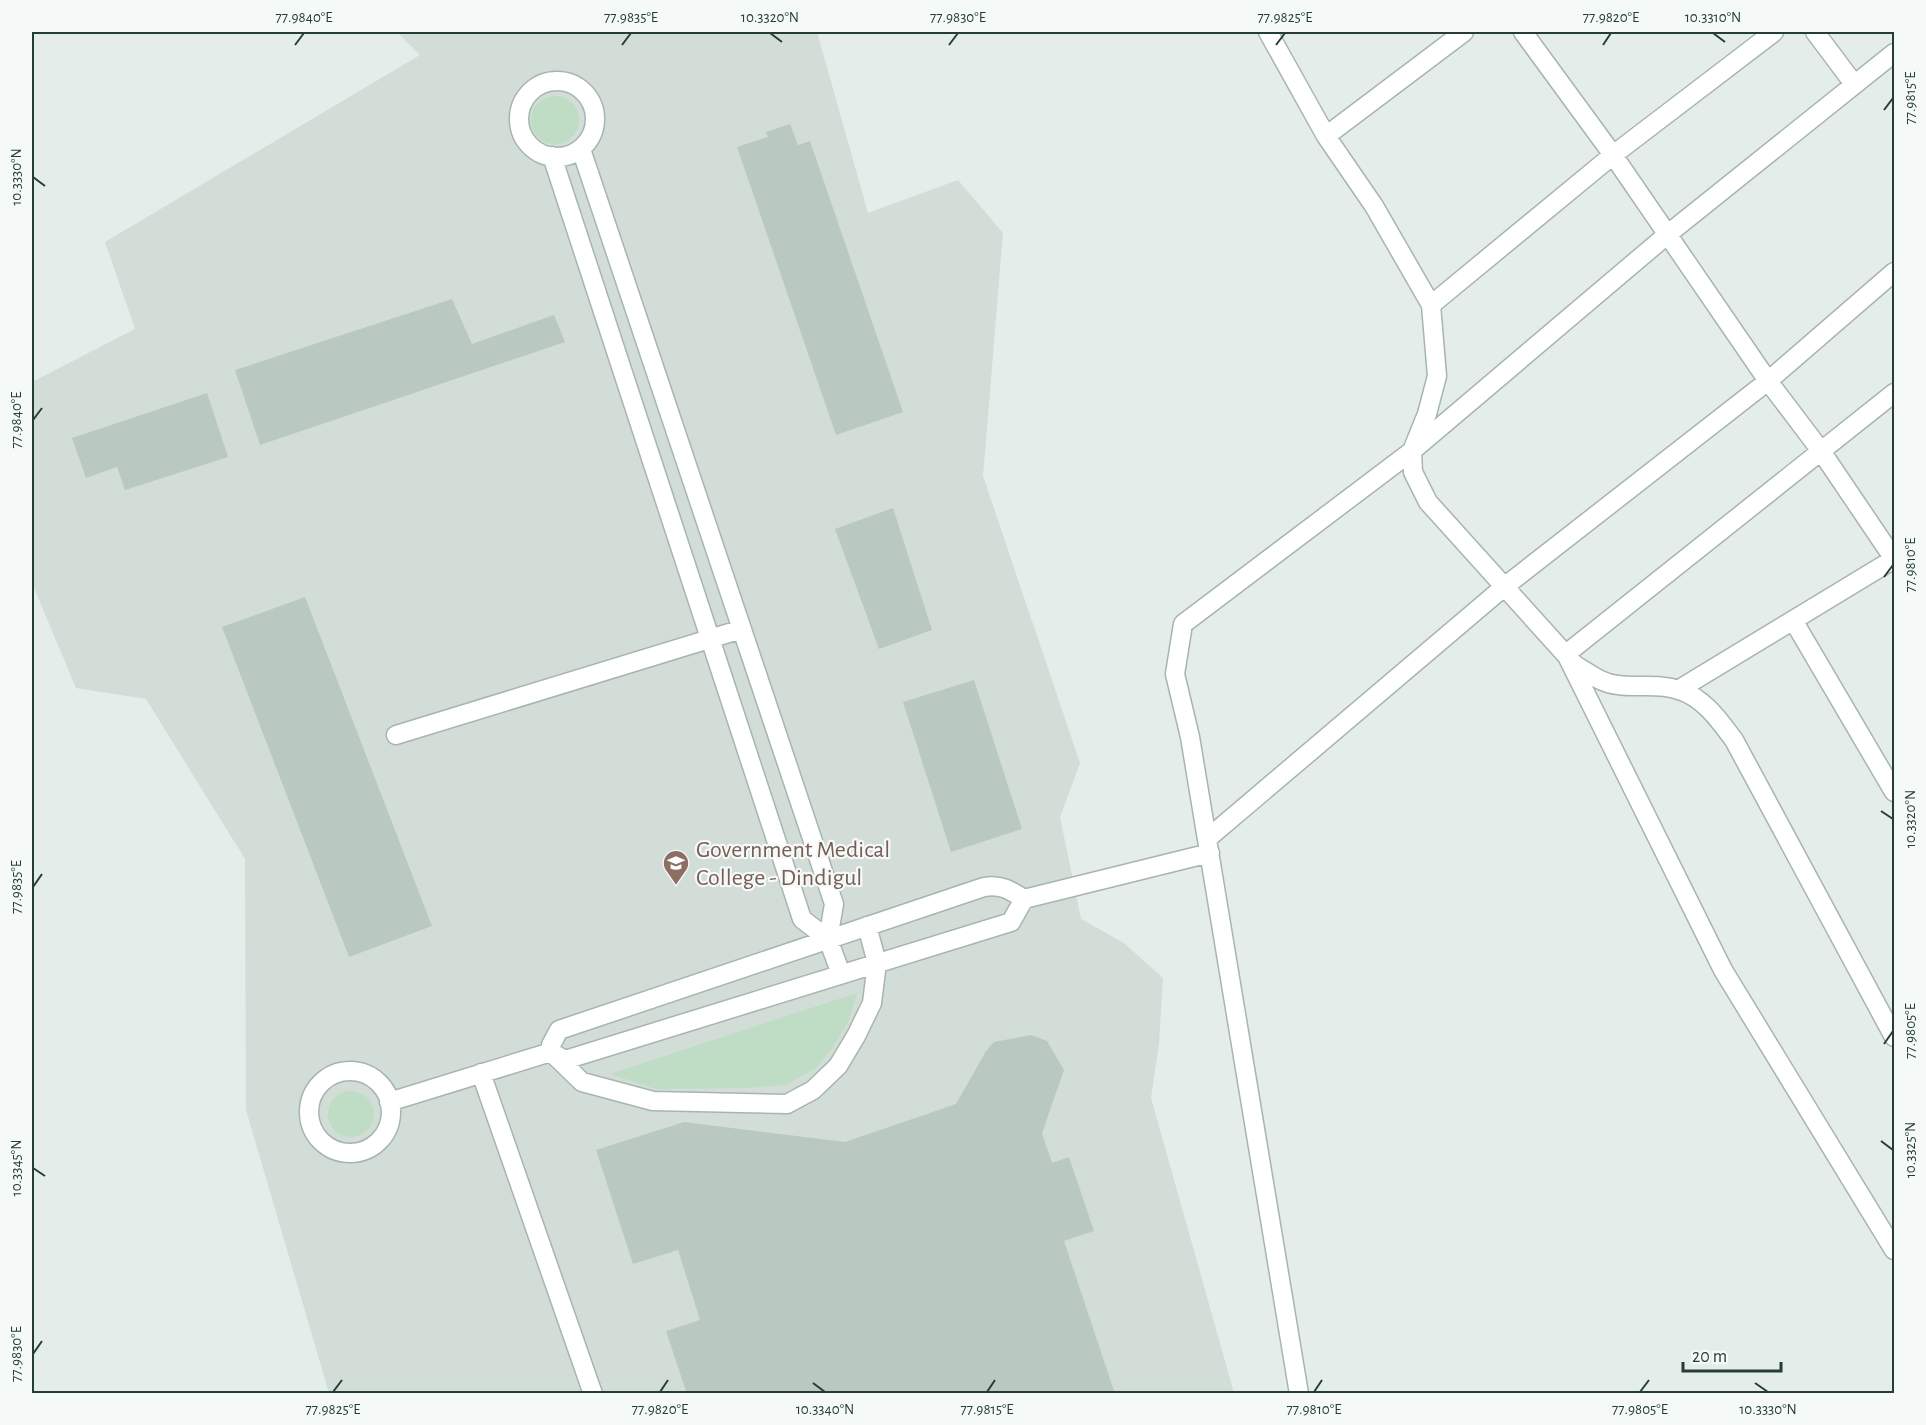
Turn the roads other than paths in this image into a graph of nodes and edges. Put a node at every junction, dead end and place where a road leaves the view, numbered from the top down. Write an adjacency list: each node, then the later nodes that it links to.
1 (1269, 32): 8 (street)
2 (1464, 32): 8 (street)
3 (1523, 32): 11 (street)
4 (1774, 32): 11 (street)
5 (1815, 32): 7 (street)
6 (1894, 53): 7 (street)
7 (1854, 84): 12 (street)
8 (1326, 136): 14 (street)
9 (581, 149): 10 (street); 10 (street); 22 (street)
10 (552, 156): 23 (street)
11 (1613, 156): 12 (street); 14 (street)
12 (1668, 234): 15 (street); 17 (street)
13 (1894, 272): 15 (street)
14 (1431, 305): 17 (street)
15 (1768, 381): 18 (street); 20 (street)
16 (1894, 393): 18 (street)
17 (1412, 451): 20 (street); 28 (street)
18 (1821, 451): 19 (street); 24 (street)
19 (1894, 559): 21 (street)
20 (1504, 587): 24 (street); 28 (street)
21 (1793, 620): 25 (street); 27 (street)
22 (742, 629): 23 (street); 31 (street)
23 (710, 638): 26 (street); 31 (street)
24 (1566, 654): 25 (street); 38 (street)
25 (1678, 690): 34 (street)
26 (396, 735)
27 (1894, 792)
28 (1208, 846): 29 (street); 40 (street)
29 (1024, 899): 30 (street); 32 (street)
30 (867, 926): 31 (street); 32 (street)
31 (828, 939): 33 (street); 35 (street)
32 (877, 963): 33 (street); 35 (street)
33 (841, 974): 35 (street)
34 (1894, 1037)
35 (551, 1052): 36 (street)
36 (480, 1073): 37 (street); 39 (street)
37 (389, 1102): 37 (street)
38 (1894, 1250)
39 (593, 1394)
40 (1299, 1394)

